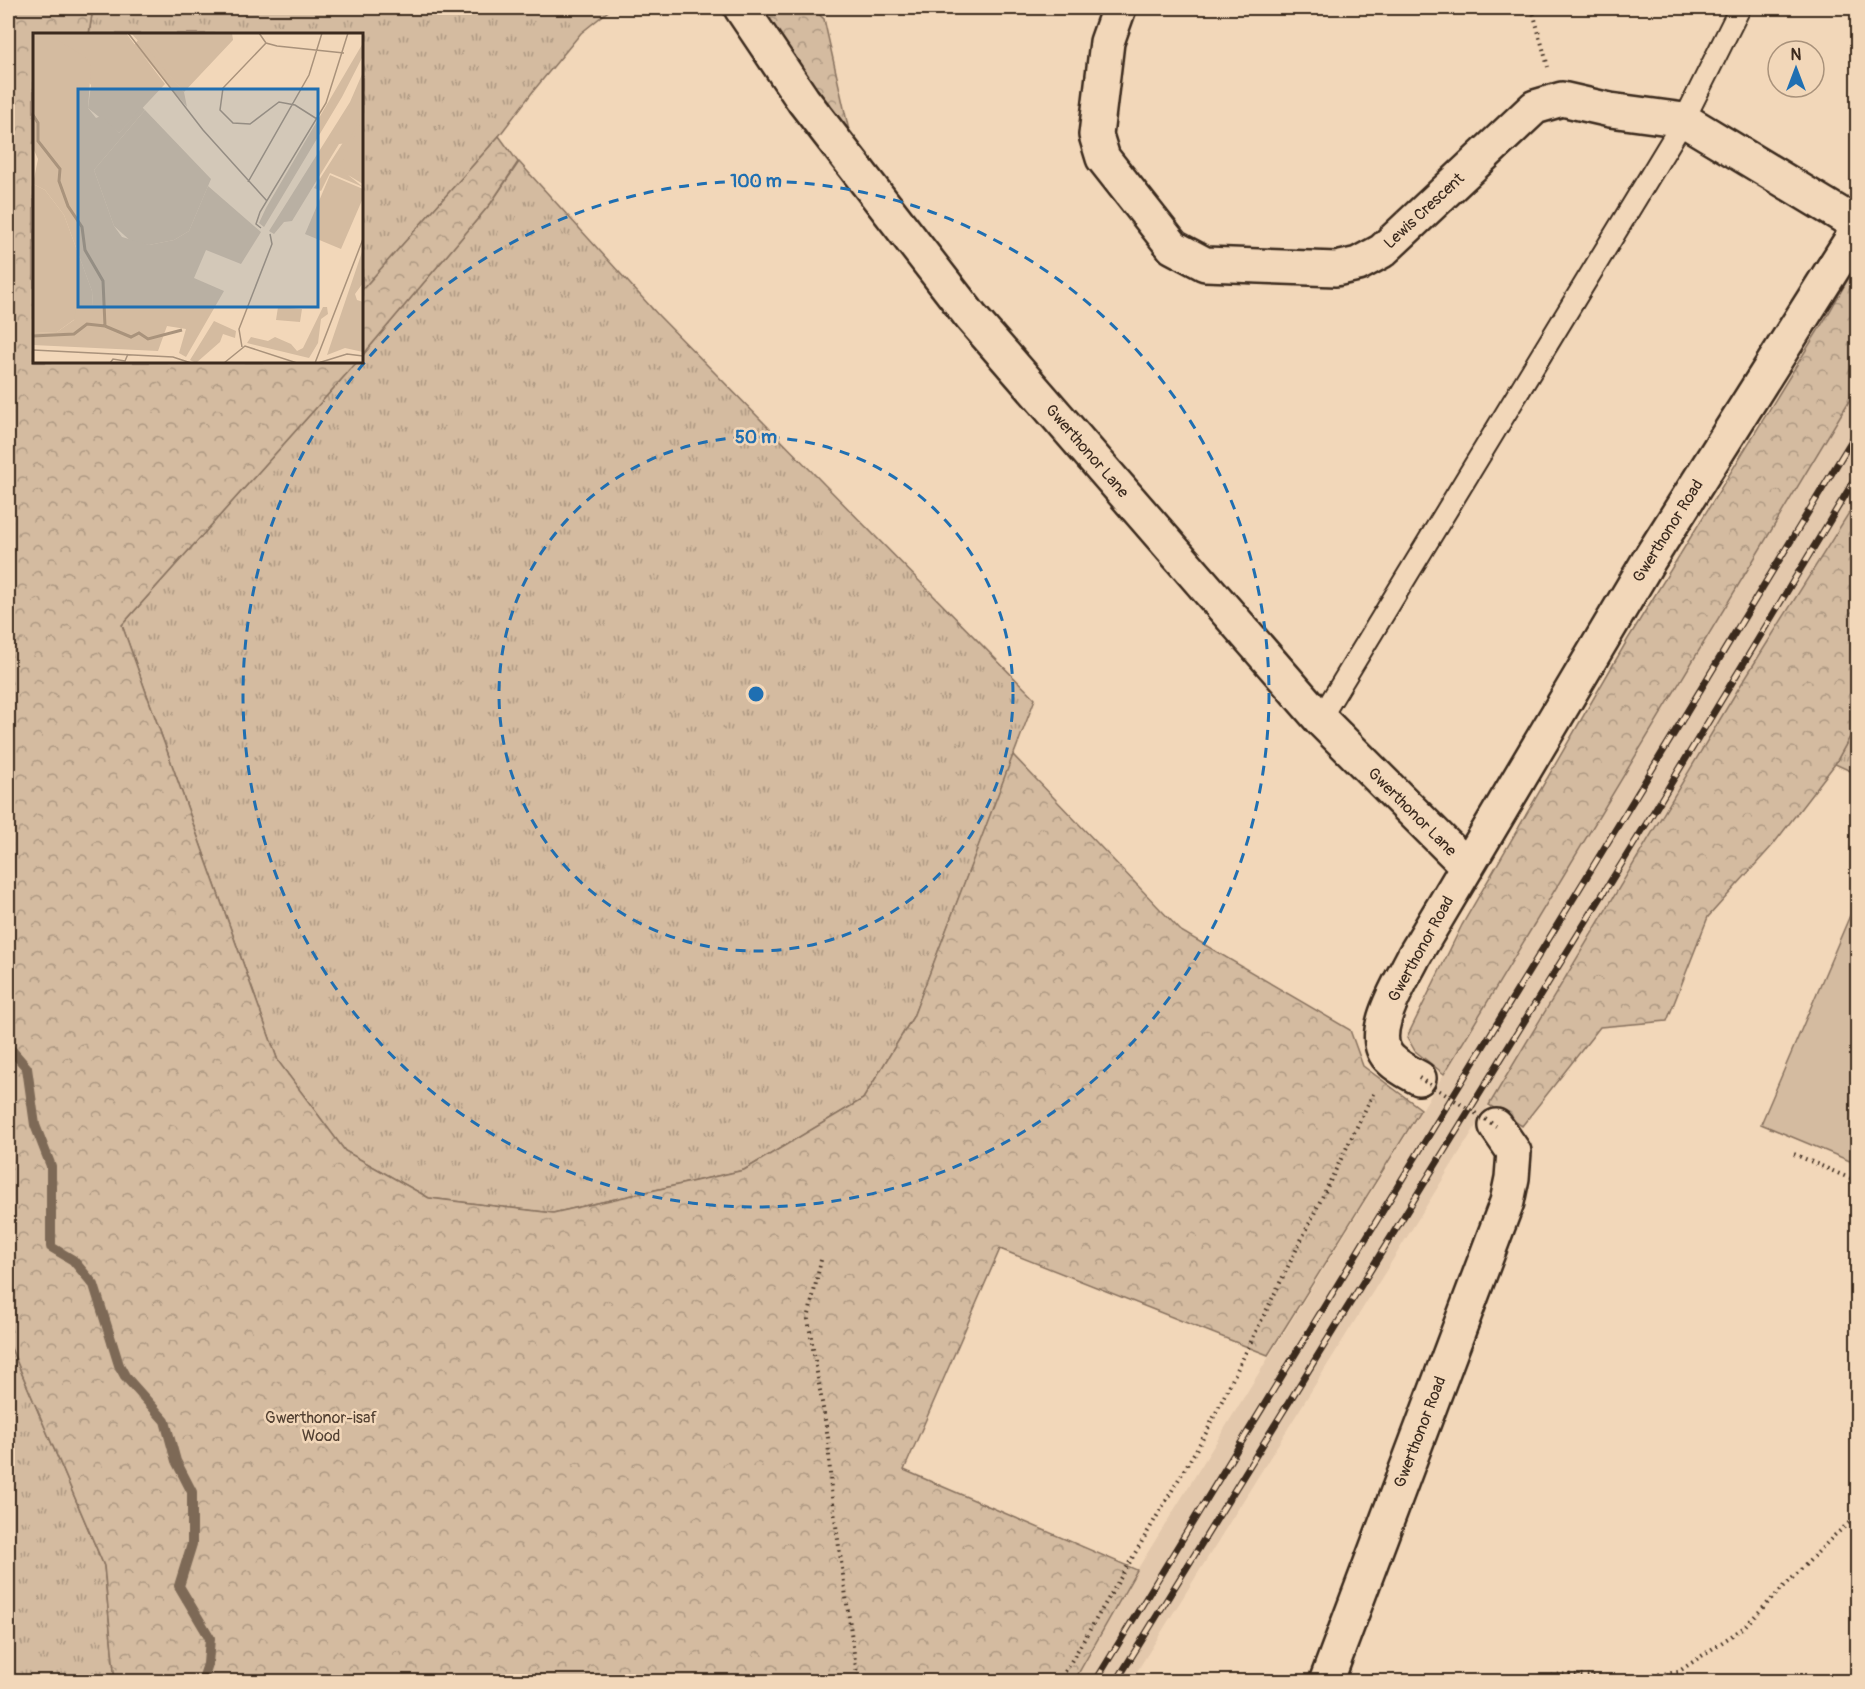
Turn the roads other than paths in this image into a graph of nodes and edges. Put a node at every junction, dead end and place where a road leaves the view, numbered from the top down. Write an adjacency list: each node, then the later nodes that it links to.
1 (741, 8): 6 (street, Gwerthonor Lane)
2 (1119, 8): 4 (street, Lewis Crescent)
3 (1740, 8): 4 (lane)
4 (1684, 120): 5 (street); 6 (lane)
5 (1857, 227): 7 (street, Gwerthonor Road)
6 (1320, 719): 7 (street, Gwerthonor Lane)
7 (1467, 866): 8 (street, Gwerthonor Road)
8 (1419, 1078)
9 (1496, 1126): 10 (street, Gwerthonor Road)
10 (1326, 1682)

